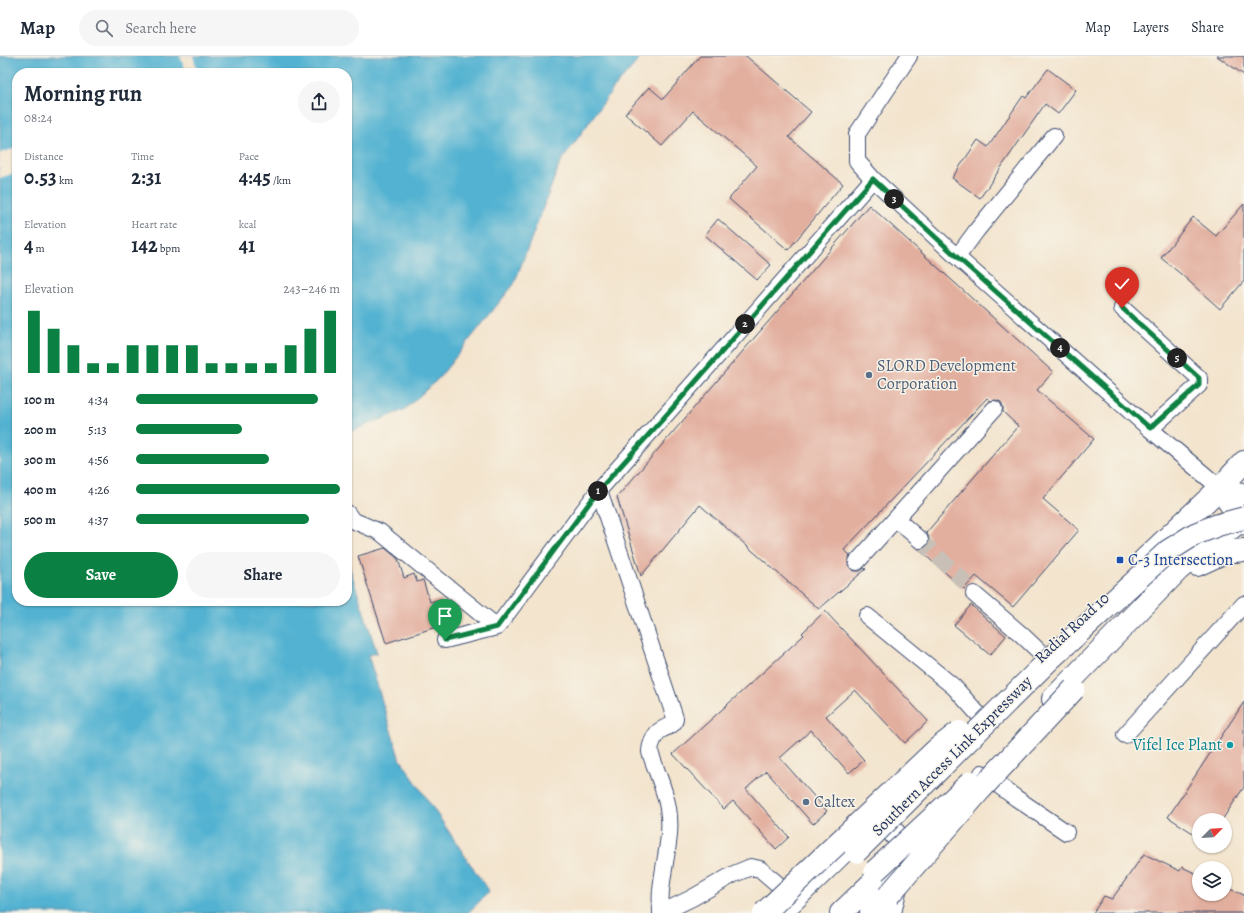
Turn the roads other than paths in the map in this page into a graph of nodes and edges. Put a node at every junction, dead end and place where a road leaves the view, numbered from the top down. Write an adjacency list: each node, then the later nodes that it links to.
1 (909, 56): 3 (street)
2 (1054, 136): 4 (street)
3 (873, 179): 4 (street); 10 (street)
4 (957, 257): 7 (street)
5 (1122, 308): 7 (street)
6 (994, 409): 12 (street)
7 (1150, 428): 9 (street)
8 (1244, 462): 9 (highway, Radial Road 10)
9 (1220, 488): 11 (main road); 14 (main road); 25 (highway, Radial Road 10)
10 (599, 490): 23 (street); 36 (street)
11 (1244, 494)
12 (896, 519): 15 (street); 19 (street)
13 (352, 520): 23 (street)
14 (1243, 520): 18 (highway); 25 (highway, bridge)
15 (920, 540)
16 (1244, 544): 18 (highway)
17 (1244, 550): 26 (highway)
18 (1193, 558): 29 (highway)
19 (858, 562)
20 (974, 594): 25 (street)
21 (1244, 604): 28 (street)
22 (867, 616): 27 (street)
23 (497, 627): 24 (street)
24 (445, 640)
25 (1045, 658): 27 (highway, Radial Road 10); 33 (highway, Southern Access Link Expressway, bridge); 37 (highway, bridge)
26 (1074, 689): 34 (highway, Southern Access Link Expressway, bridge); 39 (highway, bridge)
27 (979, 715): 30 (highway, Radial Road 10)
28 (1125, 735)
29 (982, 773): 31 (street); 32 (highway)
30 (879, 816): 32 (highway); 35 (highway, Radial Road 10)
31 (1066, 832)
32 (908, 849): 38 (highway); 40 (street)
33 (856, 852)
34 (875, 870)
35 (788, 906): 36 (street)
36 (661, 913)
37 (764, 913)
38 (841, 913)
39 (871, 913)
40 (893, 913)

